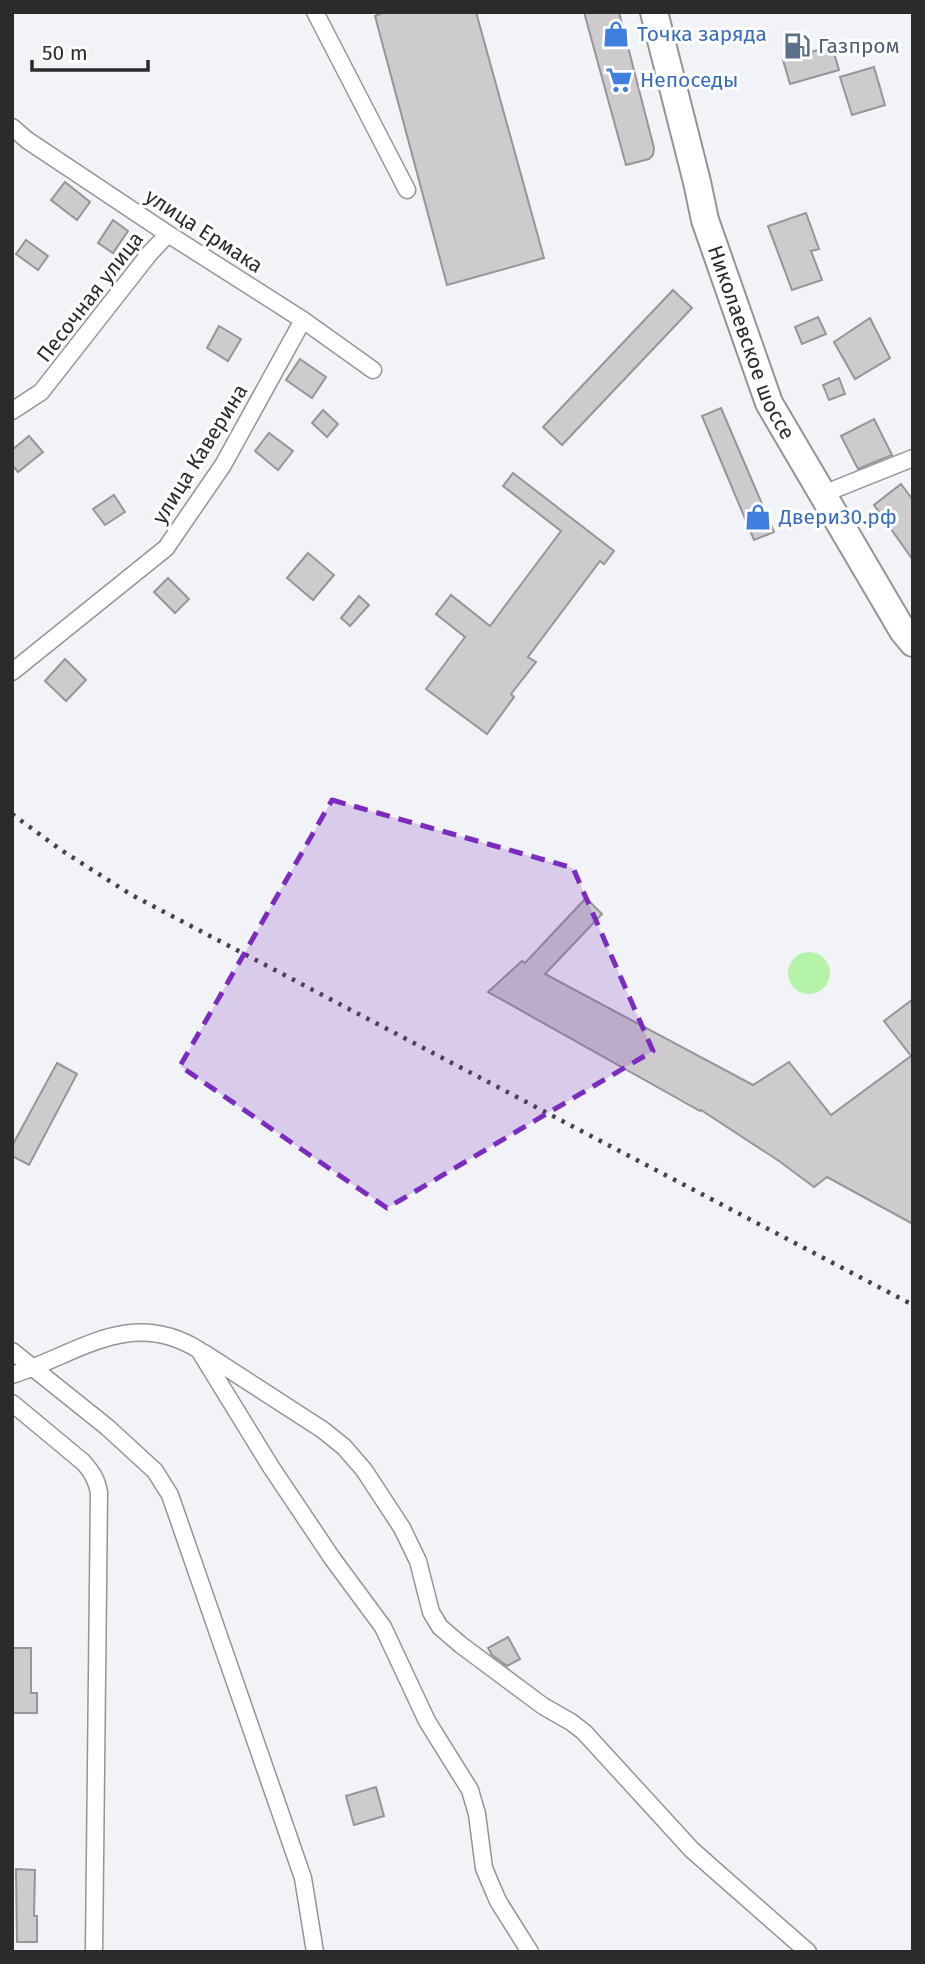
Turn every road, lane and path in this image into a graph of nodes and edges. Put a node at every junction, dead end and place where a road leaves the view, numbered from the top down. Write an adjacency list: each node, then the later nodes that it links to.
1 (315, 12): 4 (street)
2 (654, 12): 10 (main road, Николаевское шоссе)
3 (12, 127): 5 (street, улица Ермака)
4 (407, 190)
5 (168, 234): 6 (street, улица Ермака); 8 (street, Песочная улица)
6 (303, 320): 7 (street, улица Ермака); 12 (street, улица Каверина)
7 (373, 370)
8 (12, 411)
9 (913, 458): 10 (street)
10 (823, 494): 11 (main road, Николаевское шоссе)
11 (913, 643)
12 (12, 672)
13 (198, 1350): 15 (street); 20 (street); 21 (street)
14 (12, 1351): 15 (street)
15 (33, 1368): 16 (street); 19 (street)
16 (12, 1376)
17 (12, 1403): 18 (street)
18 (94, 1952)
19 (315, 1952)
20 (530, 1952)
21 (808, 1952)

